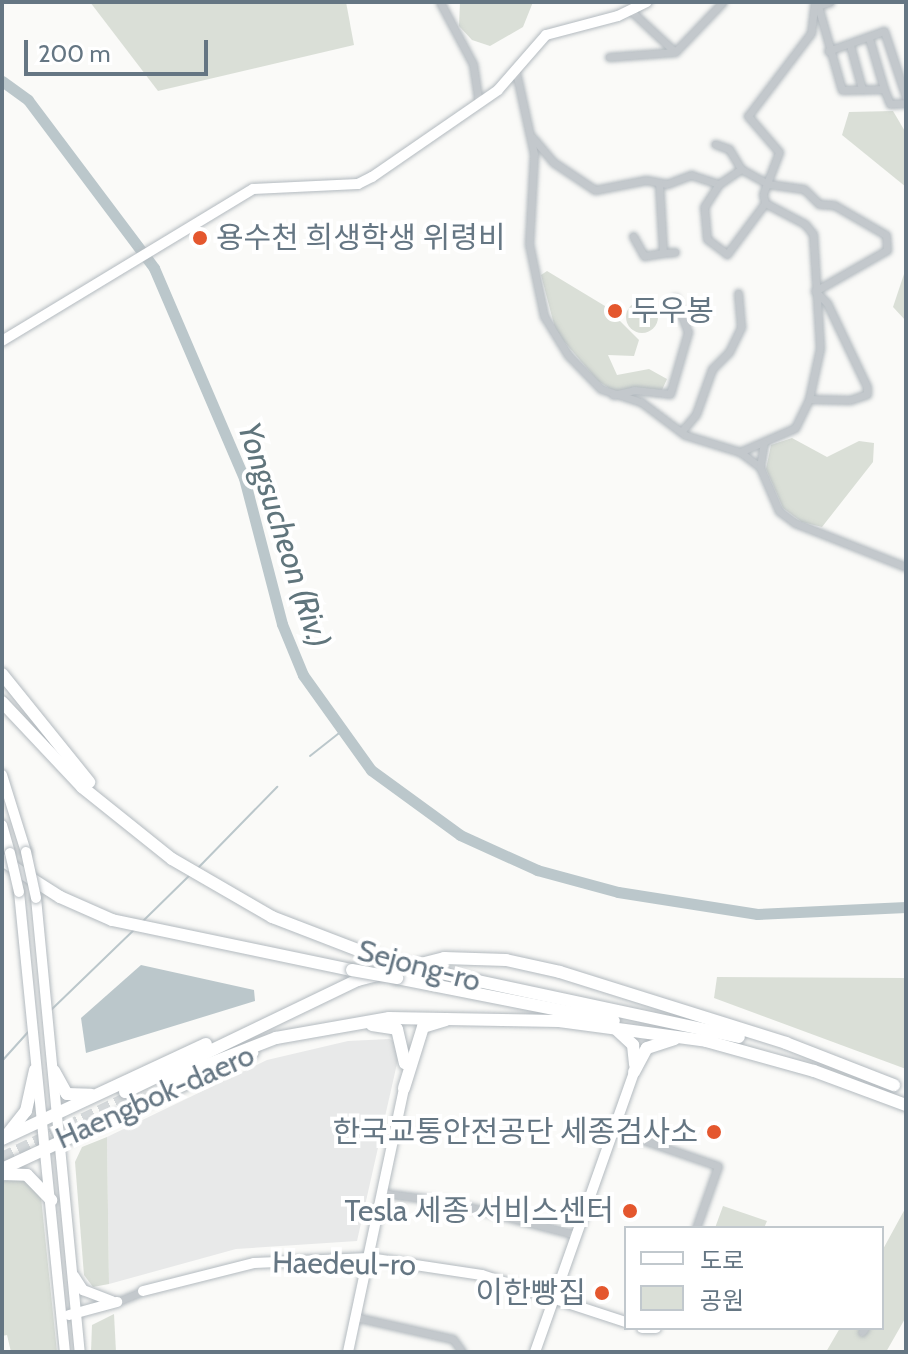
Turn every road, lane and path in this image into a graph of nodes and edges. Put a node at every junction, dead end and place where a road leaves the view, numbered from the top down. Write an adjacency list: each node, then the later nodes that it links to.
1 (440, 2): 16 (street)
2 (647, 2): 6 (street)
3 (723, 2): 10 (street)
4 (830, 2): 5 (street)
5 (817, 4): 9 (street); 22 (street)
6 (631, 11): 10 (street); 12 (street)
7 (869, 38): 8 (street); 14 (street); 15 (street)
8 (850, 45): 9 (street); 13 (street)
9 (828, 51): 13 (street)
10 (675, 52): 11 (street)
11 (609, 57)
12 (516, 72): 16 (street); 17 (street)
13 (862, 89): 14 (street)
14 (884, 89): 15 (street)
15 (906, 100)
16 (479, 104): 30 (street)
17 (532, 136): 20 (street); 31 (street)
18 (715, 144): 19 (street)
19 (741, 169): 21 (street); 22 (street)
20 (659, 183): 21 (street); 26 (street)
21 (719, 184): 23 (street)
22 (768, 184): 23 (street); 27 (street)
23 (765, 203): 27 (street)
24 (633, 236): 26 (street)
25 (675, 252): 26 (street)
26 (663, 253)
27 (815, 291): 32 (street); 32 (street)
28 (738, 293): 33 (street)
29 (675, 298): 31 (street)
30 (2, 341)
31 (613, 395): 33 (street)
32 (809, 399): 34 (street)
33 (681, 432): 35 (street)
34 (764, 443): 35 (street); 36 (street)
35 (740, 452): 36 (street)
36 (760, 467): 37 (street)
37 (906, 567)
38 (2, 674): 42 (highway)
39 (2, 702): 42 (highway, Sejong-ro)
40 (2, 775): 50 (street, bridge)
41 (2, 825): 43 (street)
42 (154, 846): 53 (highway, Sejong-ro, bridge)
43 (6, 856): 48 (highway, Sejong-ro, bridge); 49 (street, bridge)
44 (476, 1016): 45 (highway); 46 (highway); 52 (highway)
45 (349, 1023): 52 (highway); 54 (highway, Haengbok-daero)
46 (614, 1028): 47 (highway); 51 (highway)
47 (685, 1038): 48 (highway); 51 (highway)
48 (714, 1042): 55 (highway, Sejong-ro)
49 (35, 1070): 57 (street); 59 (highway)
50 (54, 1071): 54 (highway); 56 (street)
51 (634, 1072): 58 (street)
52 (404, 1088): 64 (street)
53 (900, 1088): 54 (highway)
54 (122, 1094): 56 (highway, Haengbok-daero); 60 (highway, Haengbok-daero)
55 (906, 1105)
56 (57, 1115): 57 (highway, Haengbok-daero); 60 (street)
57 (40, 1123): 59 (highway, Haengbok-daero); 61 (street)
58 (614, 1130): 66 (street); 67 (street)
59 (2, 1139)
60 (62, 1139): 61 (highway, Haengbok-daero); 69 (street)
61 (44, 1147): 63 (highway, Haengbok-daero); 65 (street)
62 (2, 1156): 63 (highway)
63 (2, 1169): 65 (highway)
64 (382, 1193): 67 (street); 68 (street)
65 (51, 1200): 75 (street)
66 (697, 1226)
67 (577, 1235): 71 (street)
68 (369, 1258): 70 (street, Haedeul-ro); 71 (street, Haedeul-ro); 76 (street)
69 (73, 1273): 72 (street); 74 (street)
70 (143, 1291): 72 (street, Haedeul-ro)
71 (555, 1296): 77 (street, Haedeul-ro); 83 (street)
72 (117, 1302): 73 (street, Haedeul-ro)
73 (97, 1308): 74 (street, Haedeul-ro); 78 (street)
74 (76, 1313): 75 (street, Haedeul-ro); 78 (street)
75 (60, 1316): 79 (street)
76 (355, 1317): 81 (street); 82 (street)
77 (624, 1321)
78 (78, 1336): 80 (street)
79 (65, 1352)
80 (80, 1352)
81 (348, 1352)
82 (462, 1352)
83 (535, 1352)

